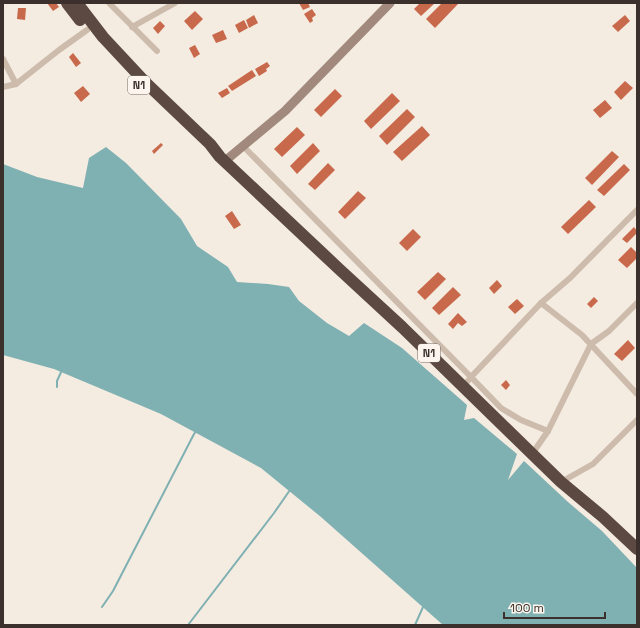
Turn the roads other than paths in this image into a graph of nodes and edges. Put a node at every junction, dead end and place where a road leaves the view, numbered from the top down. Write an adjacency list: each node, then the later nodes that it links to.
1 (67, 3): 7 (highway, N1)
2 (77, 3): 13 (highway, N1)
3 (109, 3): 6 (street)
4 (175, 3): 6 (street)
5 (390, 3): 12 (street)
6 (132, 27): 8 (street)
7 (87, 30): 10 (street); 13 (highway, N1)
8 (157, 51)
9 (3, 59): 10 (street)
10 (16, 84): 11 (street)
11 (3, 87)
12 (243, 146): 13 (street); 18 (street)
13 (223, 159): 19 (highway, N1)
14 (637, 210): 15 (street)
15 (541, 304): 17 (street); 18 (street)
16 (636, 306): 17 (street)
17 (591, 344): 20 (street); 22 (street)
18 (471, 377): 19 (street); 22 (street)
19 (463, 387): 23 (highway, N1)
20 (637, 394)
21 (637, 420): 24 (street)
22 (548, 431): 23 (street)
23 (532, 454): 24 (highway, N1)
24 (561, 482): 25 (highway, N1)
25 (637, 549)

